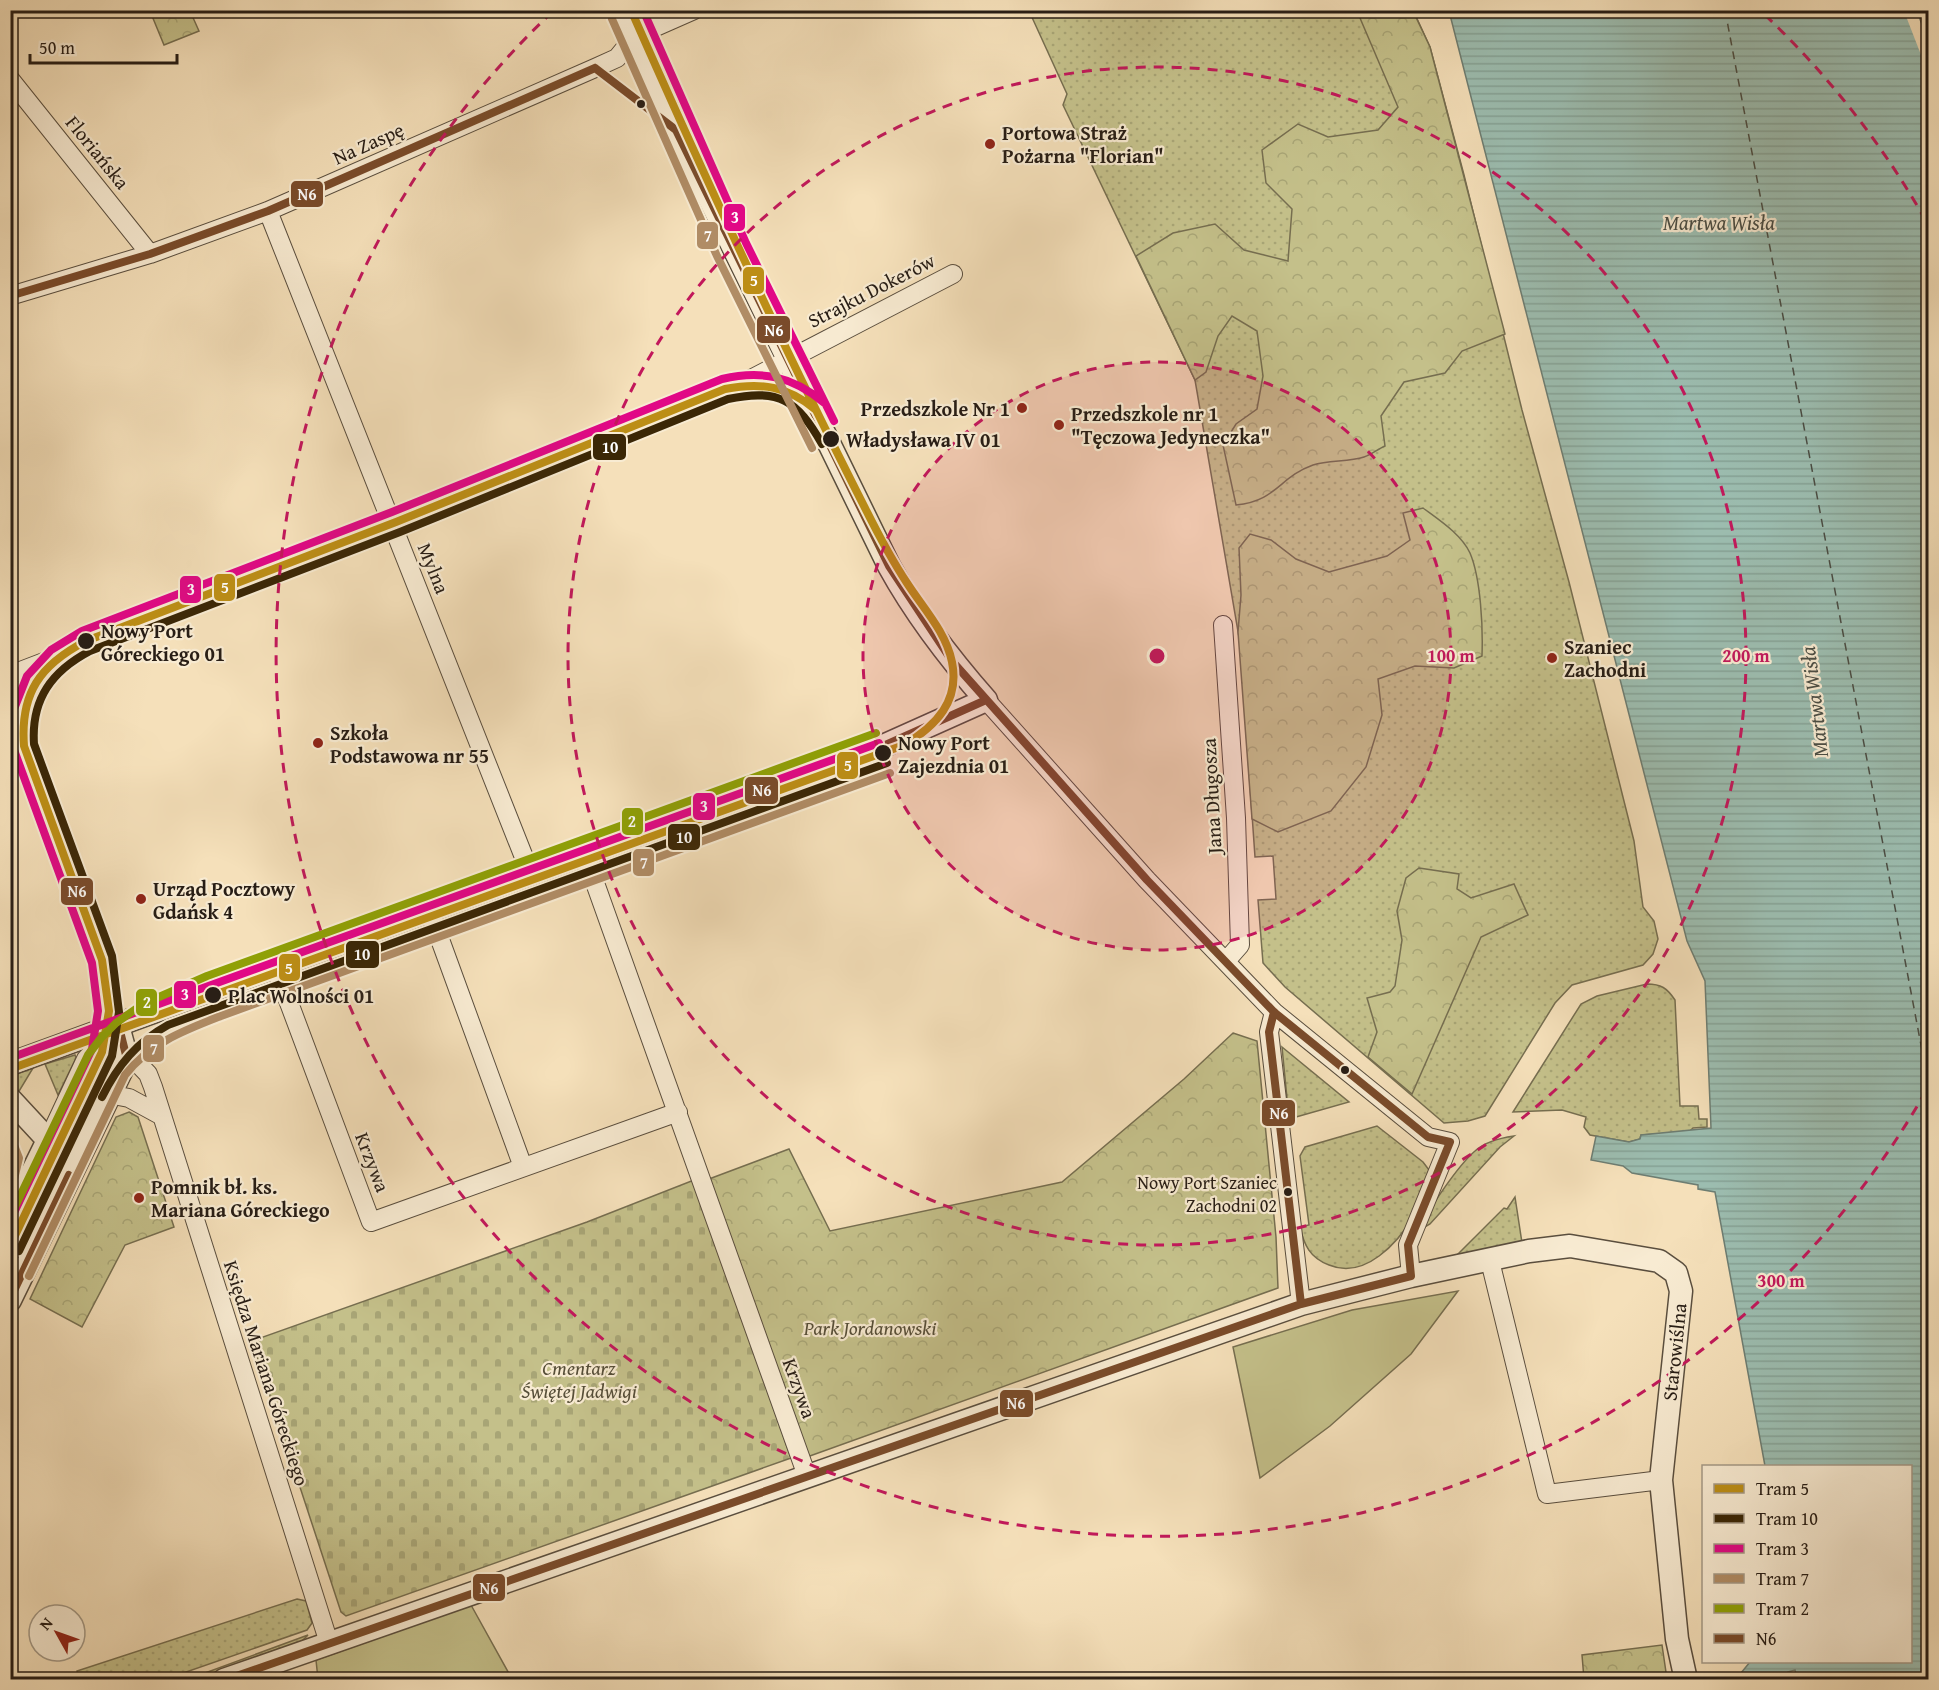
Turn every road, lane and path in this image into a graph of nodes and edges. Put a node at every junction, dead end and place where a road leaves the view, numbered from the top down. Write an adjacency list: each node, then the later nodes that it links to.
1 (624, 10): 3 (street)
2 (694, 10): 3 (street, Na Zaspę)
3 (635, 36): 5 (street, Na Zaspę); 9 (street)
4 (10, 79): 6 (street, Floriańska)
5 (268, 211): 6 (street, Na Zaspę); 10 (street, Mylna)
6 (150, 254): 8 (street, Na Zaspę)
7 (953, 274): 9 (street, Strajku Dokerów)
8 (10, 296)
9 (787, 359): 10 (street, Strajku Dokerów); 13 (street)
10 (394, 528): 12 (street, Strajku Dokerów); 16 (street, Mylna)
11 (1223, 625): 18 (street, Jana Długosza)
12 (10, 675)
13 (986, 700): 15 (street); 18 (street)
14 (10, 709): 21 (street)
15 (585, 855): 16 (street); 26 (street, Krzywa)
16 (531, 875): 17 (street)
17 (430, 912): 19 (street); 29 (street)
18 (1226, 961): 20 (street)
19 (276, 968): 21 (street); 29 (street, Krzywa)
20 (1274, 1012): 32 (street); 34 (street)
21 (118, 1026): 22 (street); 23 (street); 28 (street)
22 (124, 1049): 24 (street); 27 (street, Księdza Mariana Góreckiego)
23 (10, 1064)
24 (108, 1094): 27 (street); 33 (street)
25 (10, 1099): 28 (street)
26 (678, 1112): 29 (street, Krzywa); 35 (street, Krzywa)
27 (162, 1116): 37 (street, Księdza Mariana Góreckiego)
28 (48, 1140): 30 (street)
29 (523, 1167)
30 (10, 1218)
31 (1490, 1261): 32 (street, Starowiślna); 36 (street); 36 (street, Starowiślna)
32 (1411, 1276): 34 (street, Starowiślna)
33 (10, 1300)
34 (1301, 1304): 35 (street, Starowiślna)
35 (807, 1476): 37 (street, Starowiślna)
36 (1661, 1480): 39 (street, Starowiślna)
37 (329, 1643): 38 (street, Starowiślna)
38 (224, 1680)
39 (1686, 1680)

